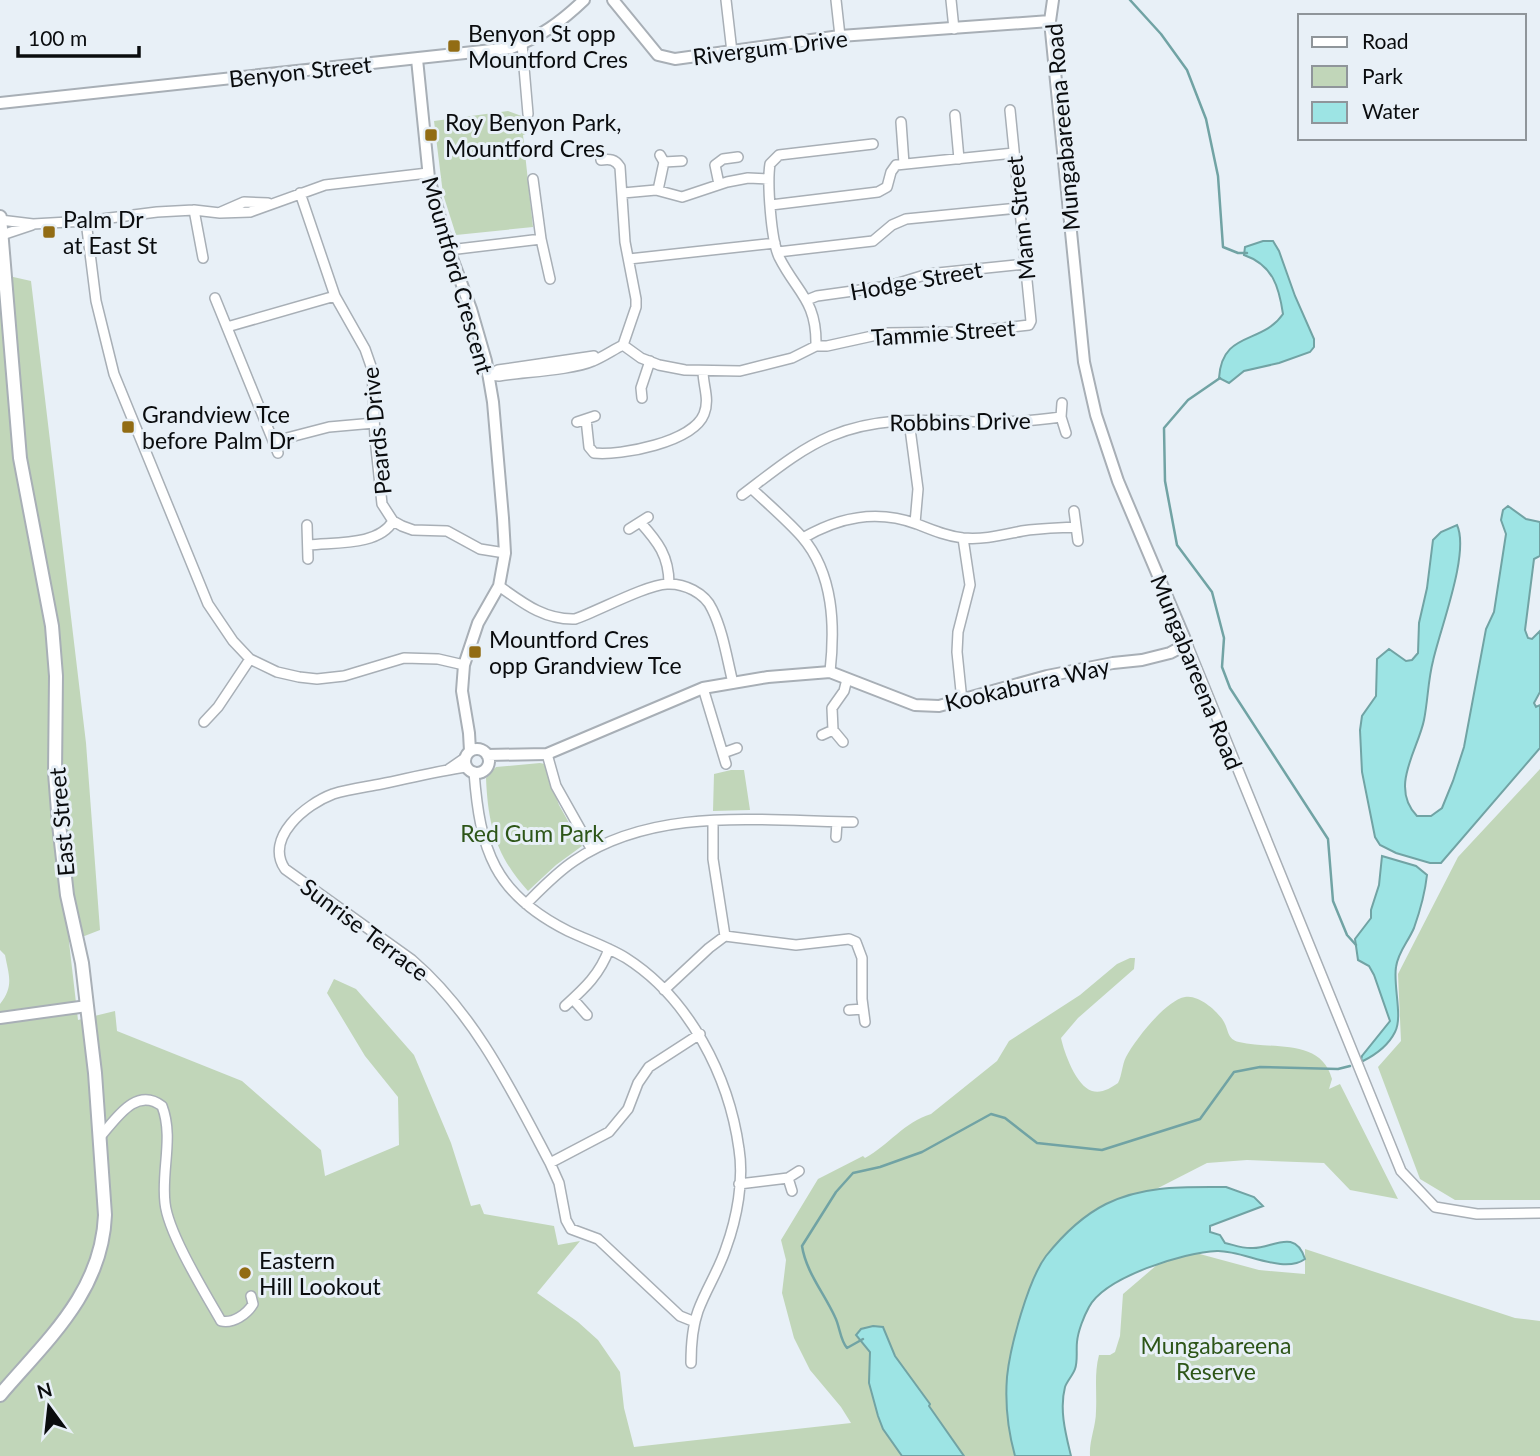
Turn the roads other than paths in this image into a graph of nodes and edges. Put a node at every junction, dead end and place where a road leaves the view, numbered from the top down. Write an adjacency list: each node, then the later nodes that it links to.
1 (584, 0): 10 (street, Benyon Street)
2 (613, 0): 11 (street, Rivergum Drive)
3 (726, 0): 11 (street)
4 (836, 0): 9 (street)
5 (951, 0): 8 (street)
6 (1053, 0): 7 (street, Mungabareena Road)
7 (1050, 21): 8 (street, Rivergum Drive); 85 (street, Mungabareena Road)
8 (954, 29): 9 (street, Rivergum Drive)
9 (840, 36): 11 (street, Rivergum Drive)
10 (522, 44): 12 (street, Benyon Street); 14 (street)
11 (732, 52)
12 (417, 59): 13 (street, Benyon Street); 25 (street, Mountford Crescent)
13 (0, 103)
14 (515, 109)
15 (1010, 110): 19 (street, Mann Street)
16 (955, 115): 21 (street)
17 (901, 122): 24 (street)
18 (873, 144): 27 (street)
19 (1014, 153): 21 (street); 35 (street, Mann Street)
20 (738, 157): 28 (street)
21 (959, 159): 24 (street)
22 (601, 160): 33 (street)
23 (682, 161): 30 (street)
24 (904, 164): 34 (street)
25 (428, 173): 31 (street); 43 (street, Mountford Crescent)
26 (533, 179): 32 (street)
27 (769, 179): 28 (street); 34 (street)
28 (719, 184): 30 (street)
29 (548, 191): 32 (street)
30 (658, 191): 33 (street)
31 (300, 193): 36 (street); 50 (street, Peards Drive)
32 (535, 193): 41 (street)
33 (622, 193): 45 (street)
34 (771, 205): 42 (street)
35 (1019, 208): 42 (street); 46 (street, Mann Street)
36 (194, 210): 38 (street); 44 (street)
37 (0, 218): 39 (street); 40 (main road, East Street)
38 (86, 221): 39 (street); 86 (street)
39 (33, 224): 40 (street)
40 (2, 235): 112 (main road, East Street)
41 (541, 239): 43 (street); 48 (street)
42 (776, 248): 45 (street); 52 (street)
43 (449, 250): 59 (street, Mountford Crescent)
44 (203, 258)
45 (629, 259): 55 (street)
46 (1025, 264): 52 (street, Hodge Street); 53 (street, Mann Street)
47 (561, 265): 48 (street)
48 (549, 266): 49 (street)
49 (550, 279)
50 (335, 296): 54 (street); 65 (street, Peards Drive)
51 (215, 298): 54 (street)
52 (807, 300): 56 (street)
53 (1029, 325): 56 (street, Tammie Street)
54 (227, 327): 67 (street)
55 (622, 345): 57 (street, Tammie Street); 59 (street)
56 (816, 346): 58 (street, Tammie Street)
57 (650, 361): 58 (street, Tammie Street); 60 (street)
58 (703, 371): 63 (street)
59 (488, 375): 81 (street, Mountford Crescent)
60 (643, 398)
61 (1062, 403): 62 (street, Robbins Drive)
62 (1061, 417): 64 (street, Robbins Drive); 66 (street, Robbins Drive)
63 (586, 419)
64 (909, 421): 69 (street, Robbins Drive); 73 (street)
65 (374, 423): 67 (street); 72 (street, Peards Drive)
66 (1066, 433)
67 (275, 441): 68 (street)
68 (278, 453)
69 (751, 488): 70 (street, Robbins Drive); 77 (street)
70 (741, 495)
71 (1074, 511): 75 (street)
72 (393, 521): 80 (street); 81 (street, Peards Drive)
73 (915, 523): 77 (street); 78 (street)
74 (307, 525): 80 (street)
75 (1076, 527): 78 (street); 79 (street)
76 (629, 529): 83 (street)
77 (803, 538): 88 (street)
78 (963, 538): 92 (street)
79 (1078, 541)
80 (309, 545): 82 (street)
81 (505, 554): 84 (street, Mountford Crescent)
82 (308, 559)
83 (670, 584): 84 (street); 90 (street)
84 (499, 586): 87 (street, Mountford Crescent)
85 (1187, 644): 92 (street, Kookaburra Way); 126 (street, Mungabareena Road)
86 (250, 659): 87 (street); 93 (street)
87 (464, 665): 100 (street, Mountford Crescent)
88 (830, 672): 89 (street, Kookaburra Way); 90 (street, Kookaburra Way)
89 (847, 679): 92 (street, Kookaburra Way); 94 (street)
90 (733, 683): 91 (street, Kookaburra Way)
91 (703, 688): 98 (street); 99 (street, Kookaburra Way)
92 (962, 701)
93 (204, 722)
94 (833, 730): 95 (street); 96 (street)
95 (822, 735)
96 (842, 742)
97 (737, 748): 98 (street)
98 (723, 753): 101 (street)
99 (547, 754): 100 (street, Kookaburra Way); 106 (street)
100 (476, 761): 107 (street, Mountford Crescent); 121 (street, Sunrise Terrace)
101 (726, 764)
102 (713, 822): 103 (street); 106 (street); 108 (street)
103 (837, 822): 104 (street); 105 (street)
104 (853, 822)
105 (836, 837)
106 (592, 850): 107 (street)
107 (526, 904): 109 (street, Mountford Crescent)
108 (725, 936): 110 (street); 114 (street)
109 (609, 949): 110 (street, Mountford Crescent); 111 (street)
110 (664, 990): 119 (street, Mountford Crescent)
111 (573, 999): 113 (street); 116 (street)
112 (88, 1006): 117 (street); 120 (main road, East Street)
113 (565, 1006)
114 (863, 1009): 115 (street); 118 (street)
115 (849, 1010)
116 (587, 1015)
117 (0, 1018)
118 (864, 1022)
119 (699, 1034): 121 (street); 124 (street, Mountford Crescent)
120 (100, 1137): 127 (street); 130 (main road, East Street)
121 (550, 1163): 128 (street, Sunrise Terrace)
122 (799, 1171): 123 (street)
123 (788, 1178): 124 (street); 125 (street)
124 (739, 1184): 128 (street, Mountford Crescent)
125 (792, 1191)
126 (1540, 1213)
127 (251, 1296)
128 (695, 1322): 129 (street, Mountford Crescent)
129 (691, 1363)
130 (0, 1395)

